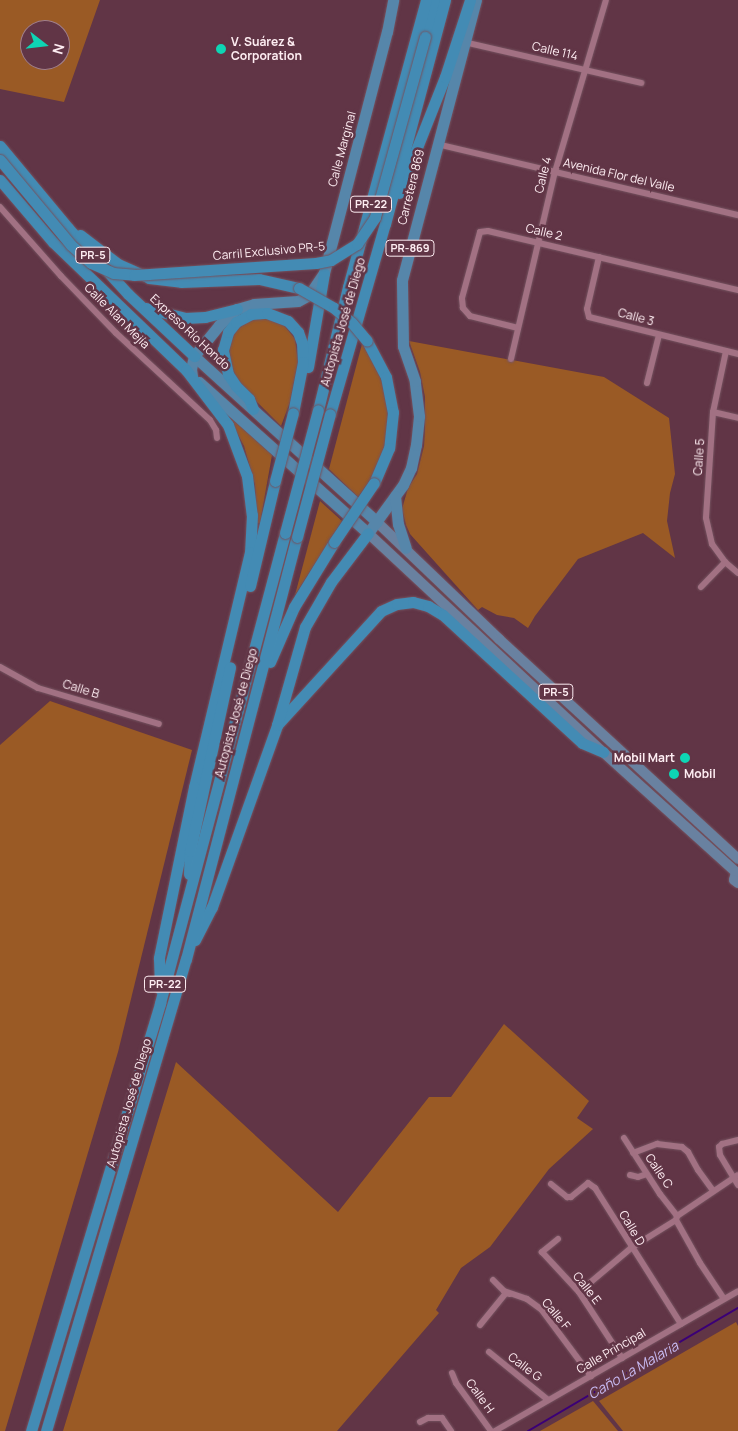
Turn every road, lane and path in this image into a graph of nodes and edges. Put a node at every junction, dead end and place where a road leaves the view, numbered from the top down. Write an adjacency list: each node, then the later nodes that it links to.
1 (393, 0): 9 (highway, Calle Marginal)
2 (397, 0): 9 (street, Calle Marginal)
3 (426, 0): 60 (highway, Autopista José de Diego / PR-22, bridge)
4 (435, 0): 15 (highway, Carril Exclusivo PR-5, bridge)
5 (444, 0): 22 (highway, Autopista José de Diego / PR-22)
6 (470, 0): 22 (highway)
7 (476, 0): 10 (highway, Carretera 869 / PR-869)
8 (606, 0): 11 (street, Calle 4)
9 (387, 32): 26 (highway, Calle Marginal)
10 (464, 42): 11 (street, Calle 114); 13 (highway, Carretera 869 / PR-869)
11 (584, 70): 12 (street, Calle 114); 16 (street, Calle 4)
12 (641, 83)
13 (437, 144): 16 (street, Avenida Flor del Valle); 43 (highway, Carretera 869 / PR-869)
14 (0, 146): 23 (highway, Expreso Río Hondo / PR-5)
15 (0, 160)
16 (555, 172): 21 (street, Avenida Flor del Valle); 24 (street, Calle 4)
17 (0, 180): 20 (highway, PR-5)
18 (0, 186): 20 (highway)
19 (0, 207): 42 (street, Calle Alan Mejía)
20 (26, 212): 36 (highway, PR-5)
21 (738, 215)
22 (385, 224): 52 (highway, Autopista José de Diego / PR-22, bridge)
23 (68, 228): 28 (highway, Expreso Río Hondo / PR-5); 52 (highway, bridge)
24 (538, 242): 25 (street, Calle 2); 30 (street, Calle 4); 30 (street, Calle 2)
25 (599, 257): 27 (street, Calle 2); 31 (street, Calle 3)
26 (324, 273): 29 (highway); 40 (highway)
27 (738, 290)
28 (143, 307): 29 (highway); 34 (highway, Expreso Río Hondo / PR-5)
29 (237, 309): 34 (highway)
30 (518, 328): 35 (street, Calle 4)
31 (658, 335): 32 (street, Calle 3); 37 (street)
32 (726, 351): 33 (street, Calle 3); 39 (street, Calle 5)
33 (738, 354)
34 (194, 356): 36 (highway); 38 (highway, Expreso Río Hondo / PR-5)
35 (510, 359)
36 (189, 373): 45 (highway, PR-5); 62 (highway)
37 (647, 383)
38 (253, 409): 40 (highway); 44 (highway, Expreso Río Hondo / PR-5)
39 (713, 412): 41 (street); 47 (street, Calle 5)
40 (293, 413): 60 (highway, bridge)
41 (738, 418)
42 (217, 438)
43 (395, 496): 44 (highway, Carretera 869 / PR-869); 46 (highway)
44 (377, 522): 45 (highway, Carretera 869); 46 (main road, PR-5)
45 (368, 533): 51 (main road, PR-5); 55 (highway)
46 (406, 548): 53 (main road, PR-5)
47 (725, 562): 48 (street, Calle 5); 49 (street)
48 (738, 574)
49 (701, 587)
50 (0, 668): 54 (street, Calle B)
51 (520, 676): 53 (main road); 56 (main road, PR-5)
52 (257, 688): 61 (highway, Autopista José de Diego / PR-22)
53 (584, 718): 57 (main road, PR-5)
54 (159, 724)
55 (277, 725): 56 (highway); 61 (highway)
56 (603, 752): 58 (main road, PR-5)
57 (738, 859)
58 (737, 873): 59 (main road)
59 (738, 883)
60 (188, 898): 62 (highway, Autopista José de Diego / PR-22)
61 (186, 960): 89 (highway, Autopista José de Diego / PR-22)
62 (160, 1003): 88 (highway, Autopista José de Diego / PR-22)
63 (624, 1138): 65 (street, Calle C)
64 (738, 1140): 68 (street)
65 (633, 1153): 66 (street, Calle C); 71 (street)
66 (647, 1174): 67 (street); 72 (street, Calle C)
67 (630, 1175)
68 (736, 1176): 70 (street); 71 (street)
69 (551, 1184): 74 (street, Calle D)
70 (738, 1185)
71 (713, 1191): 72 (street)
72 (677, 1218): 74 (street); 79 (street, Calle C)
73 (558, 1239): 77 (street, Calle E)
74 (631, 1248): 77 (street); 80 (street, Calle D)
75 (493, 1280): 78 (street, Calle F)
76 (738, 1291): 79 (street, Calle Principal)
77 (579, 1292): 83 (street, Calle E)
78 (511, 1294): 81 (street); 85 (street, Calle F)
79 (724, 1299): 80 (street, Calle Principal)
80 (681, 1324): 83 (street, Calle Principal)
81 (480, 1325)
82 (489, 1352): 86 (street, Calle G)
83 (622, 1358): 85 (street, Calle Principal)
84 (452, 1372): 91 (street, Calle H)
85 (590, 1376): 86 (street, Calle Principal)
86 (548, 1400): 91 (street, Calle Principal)
87 (420, 1422): 90 (street)
88 (31, 1431)
89 (46, 1431)
90 (451, 1431)
91 (493, 1431)

